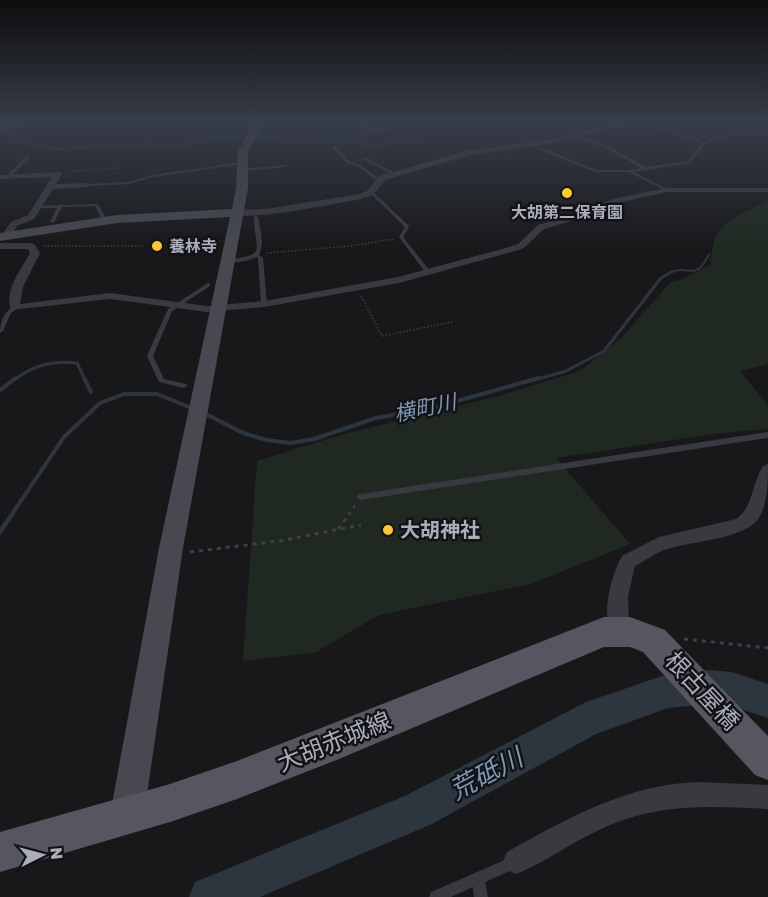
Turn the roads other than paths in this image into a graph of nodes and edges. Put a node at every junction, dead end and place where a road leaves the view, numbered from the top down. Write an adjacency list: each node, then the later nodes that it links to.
1 (20, 164): 13 (lane)
2 (354, 164): 14 (lane)
3 (375, 164): 12 (lane)
4 (430, 164): 12 (street)
5 (578, 164): 11 (lane)
6 (637, 164): 10 (lane)
7 (675, 164): 10 (lane)
8 (286, 165): 9 (lane)
9 (242, 166): 15 (lane); 22 (street)
10 (644, 168): 11 (lane)
11 (630, 171): 17 (lane)
12 (394, 174): 14 (street)
13 (4, 177): 16 (street)
14 (380, 181): 19 (street)
15 (88, 185): 16 (street)
16 (48, 188): 21 (street)
17 (666, 190): 18 (street); 29 (street)
18 (768, 190)
19 (371, 192): 22 (street); 29 (lane)
20 (62, 205): 21 (lane); 24 (lane); 25 (lane)
21 (38, 207): 26 (street)
22 (236, 213): 24 (street); 28 (street)
23 (256, 217): 27 (lane)
24 (105, 220): 26 (street)
25 (52, 222)
26 (2, 240): 33 (street)
27 (258, 255): 28 (lane); 31 (lane)
28 (227, 261): 34 (street)
29 (428, 272): 31 (street)
30 (208, 285): 32 (lane)
31 (264, 304): 34 (street)
32 (173, 305): 33 (street); 34 (street); 36 (lane)
33 (15, 308): 35 (lane)
34 (217, 309): 44 (street)
35 (0, 331)
36 (184, 386)
37 (768, 435): 39 (lane)
38 (768, 470): 40 (street)
39 (361, 497)
40 (619, 631): 41 (main road, 大胡赤城線); 44 (main road, 大胡赤城線)
41 (657, 644): 42 (main road, 根古屋橋)
42 (768, 762)
43 (768, 797): 46 (street)
44 (127, 815): 45 (main road, 大胡赤城線)
45 (0, 852)
46 (516, 861): 47 (lane)
47 (478, 879): 48 (lane); 49 (lane)
48 (436, 897)
49 (481, 897)

